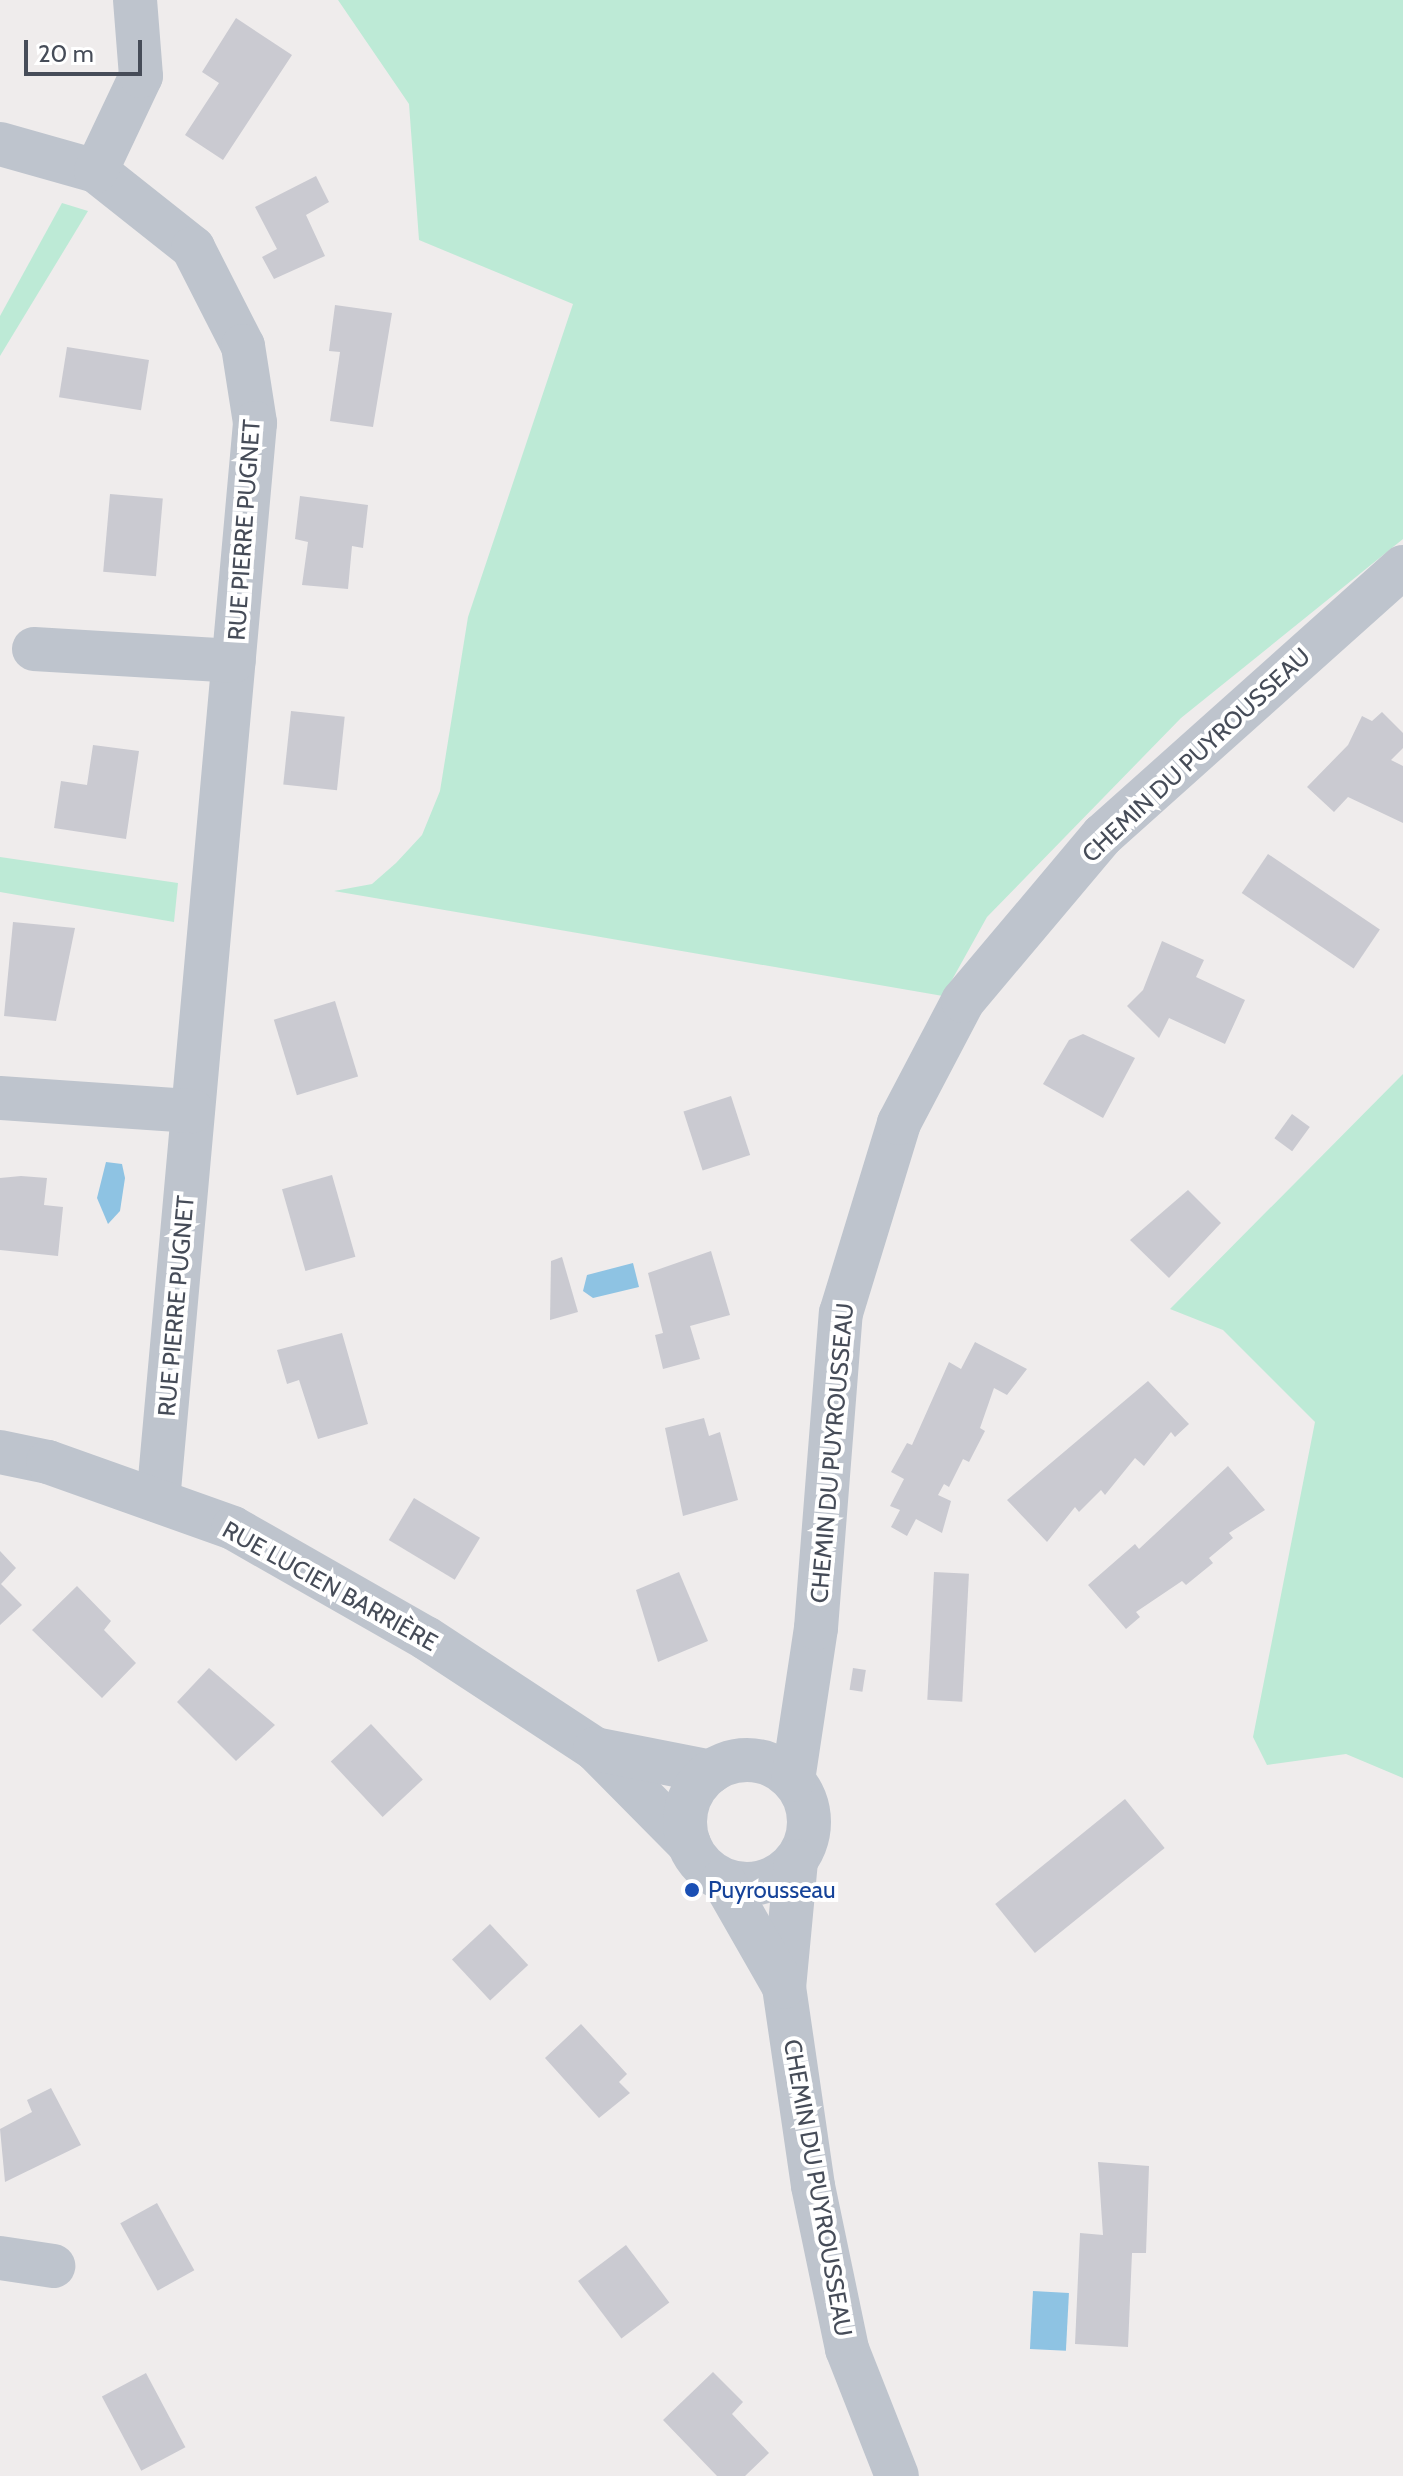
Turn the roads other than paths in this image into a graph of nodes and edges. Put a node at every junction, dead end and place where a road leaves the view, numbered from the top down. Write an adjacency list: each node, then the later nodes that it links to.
1 (135, 0): 3 (street)
2 (0, 144): 3 (street, RUE PIERRE PUGNET)
3 (96, 171): 6 (street, RUE PIERRE PUGNET)
4 (1403, 567): 12 (street, CHEMIN DU PUYROUSSEAU)
5 (34, 649): 6 (street, RUE PIERRE PUGNET)
6 (234, 661): 8 (street, RUE PIERRE PUGNET)
7 (0, 1098): 8 (street)
8 (193, 1111): 10 (street, RUE PIERRE PUGNET)
9 (0, 1452): 10 (street, RUE LUCIEN BARRIÈRE)
10 (158, 1501): 11 (street, RUE LUCIEN BARRIÈRE)
11 (595, 1749): 13 (street, RUE LUCIEN BARRIÈRE); 14 (street, RUE LUCIEN BARRIÈRE)
12 (774, 1771): 13 (street); 15 (street)
13 (711, 1772): 14 (street)
14 (689, 1844): 16 (street)
15 (796, 1861): 16 (street); 17 (street, CHEMIN DU PUYROUSSEAU)
16 (723, 1880): 17 (street, CHEMIN DU PUYROUSSEAU)
17 (784, 1987): 20 (street, CHEMIN DU PUYROUSSEAU)
18 (0, 2258): 19 (street)
19 (53, 2266)
20 (897, 2476)

